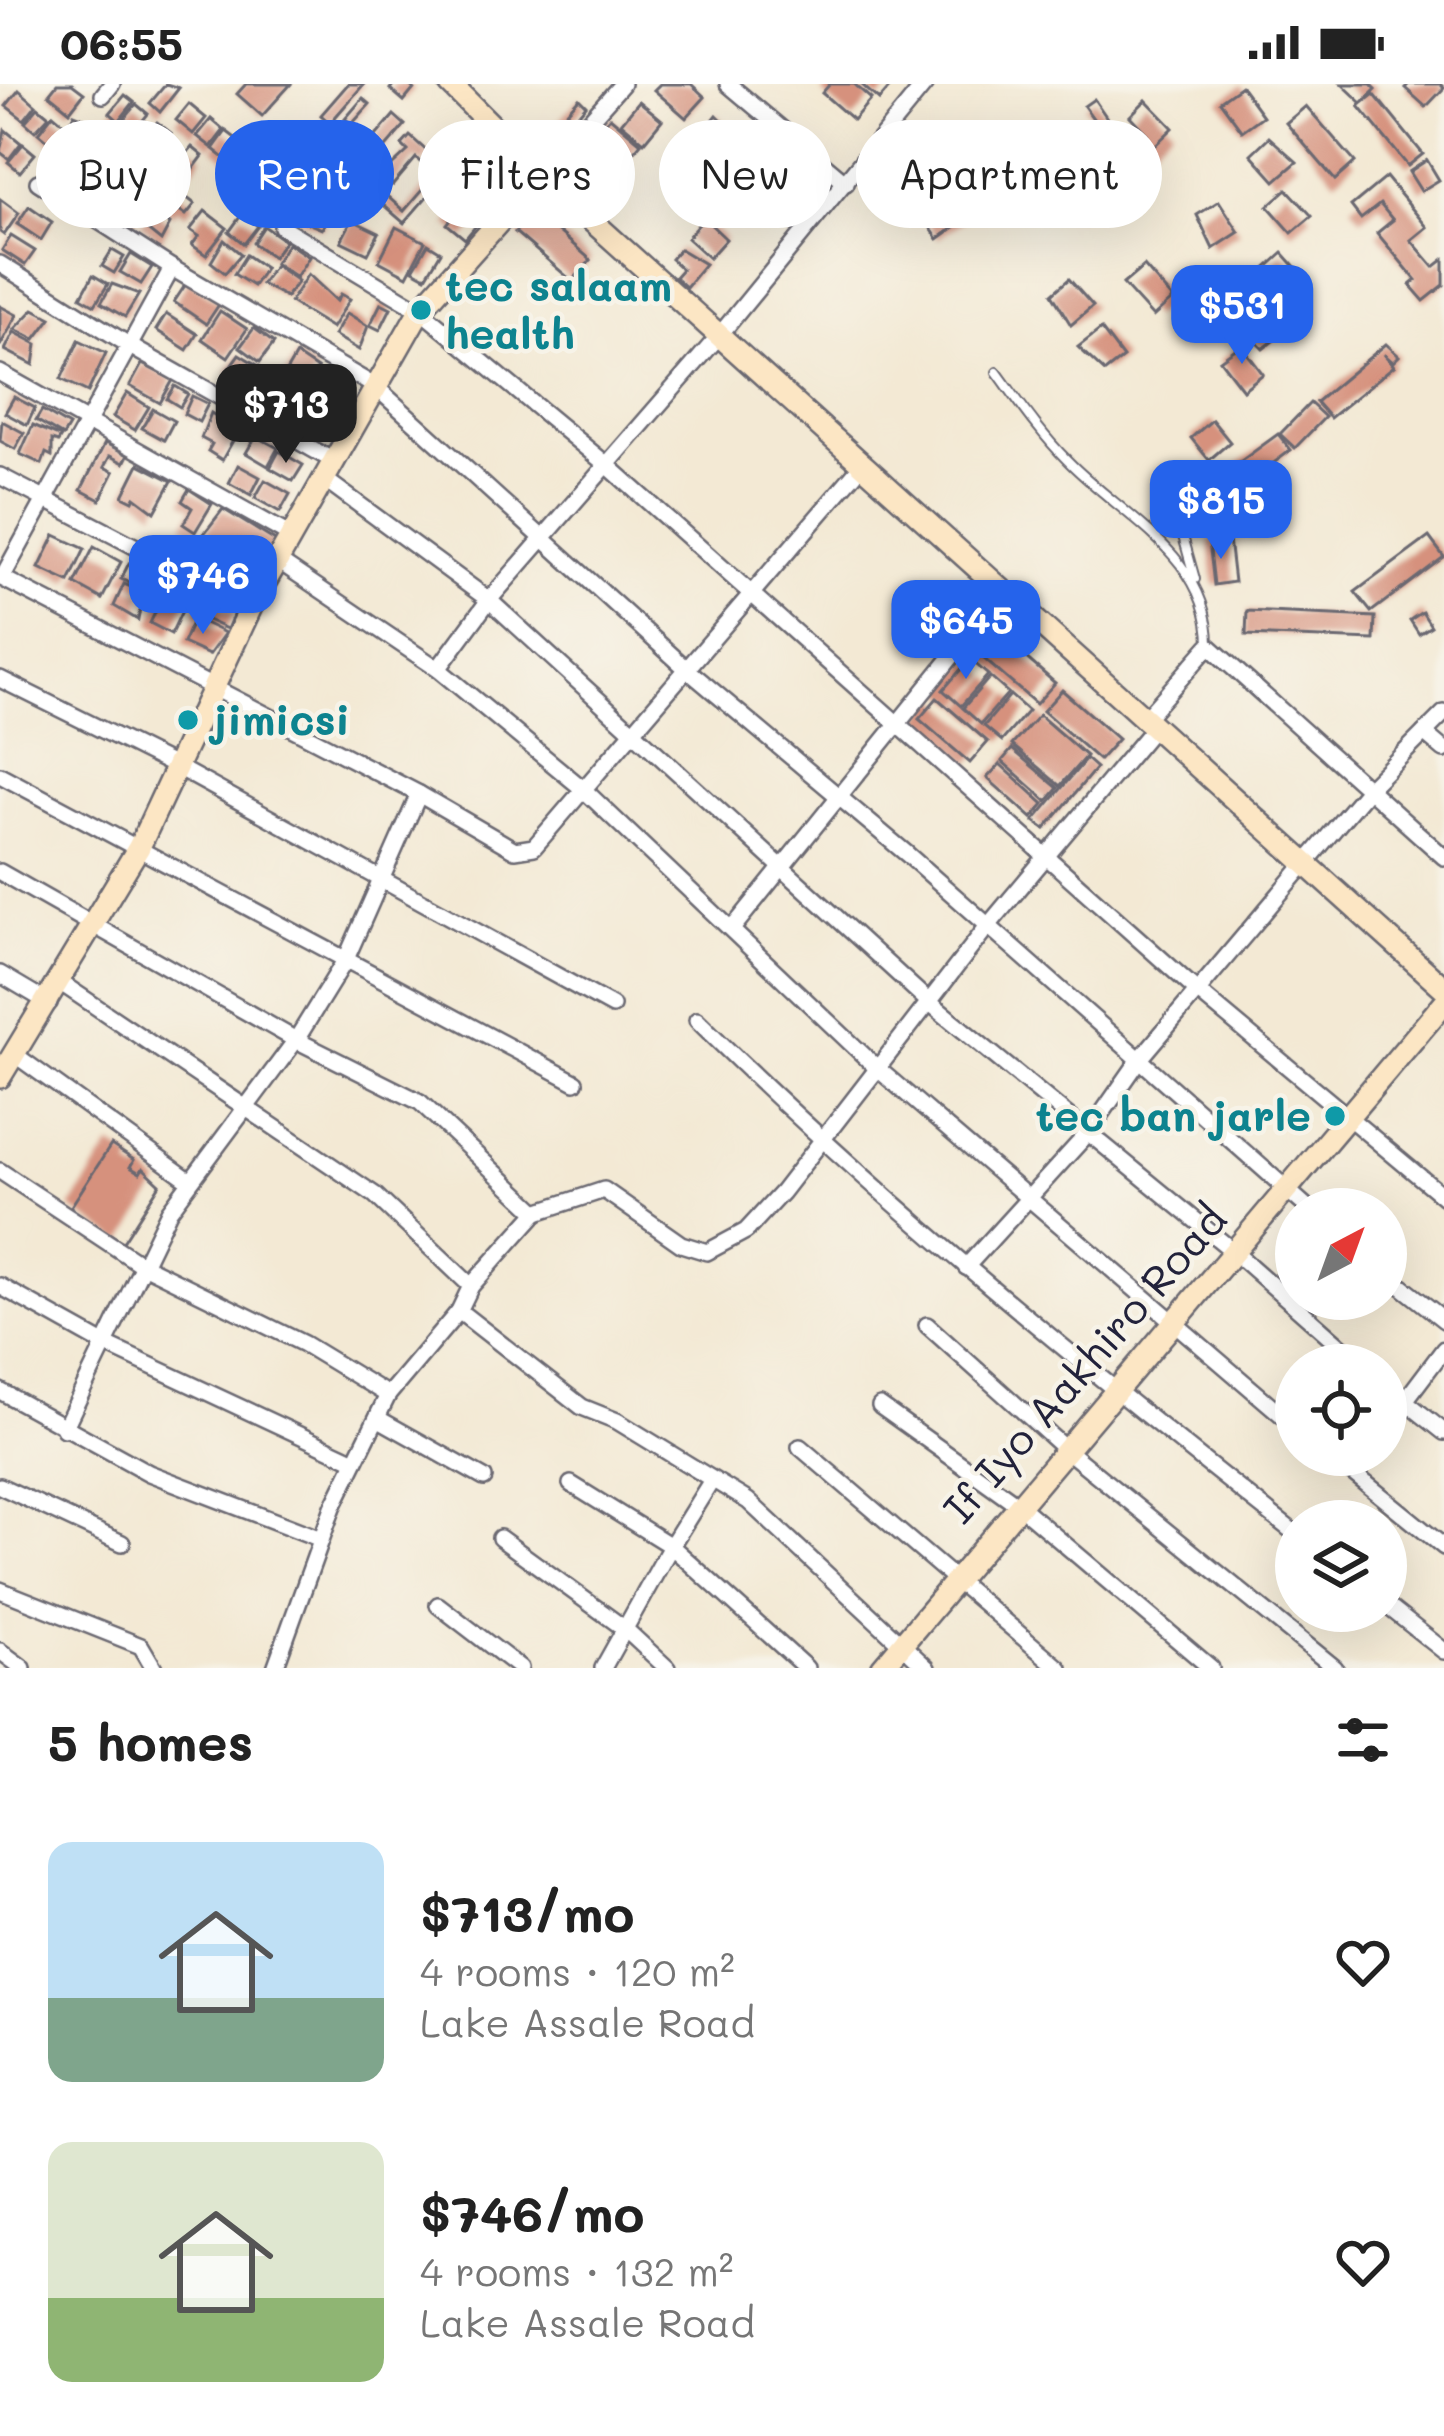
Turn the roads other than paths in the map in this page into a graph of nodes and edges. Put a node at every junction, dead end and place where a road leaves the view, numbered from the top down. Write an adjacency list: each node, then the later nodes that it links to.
1 (450, 84): 5 (street)
2 (622, 84): 6 (street)
3 (728, 84): 7 (street)
4 (925, 84): 7 (street)
5 (486, 120)
6 (590, 120)
7 (846, 183): 15 (street)
8 (110, 228): 13 (street)
9 (285, 228): 14 (street)
10 (494, 228): 14 (street)
11 (598, 228): 15 (street)
12 (0, 264): 16 (street)
13 (172, 268): 16 (street); 19 (street)
14 (420, 310): 19 (street); 21 (street)
15 (718, 337): 21 (street); 22 (street)
16 (129, 345): 20 (street); 23 (street)
17 (998, 372): 31 (lane)
18 (0, 373): 20 (street)
19 (376, 387): 23 (street); 28 (street)
20 (88, 422): 25 (street); 27 (street)
21 (607, 465): 28 (street); 33 (street)
22 (862, 465): 32 (street); 33 (street)
23 (328, 469): 27 (street); 34 (street)
24 (0, 476): 25 (street)
25 (46, 500): 30 (street); 35 (street)
26 (1181, 529): 31 (lane)
27 (291, 536): 29 (street)
28 (544, 536): 34 (street); 38 (street)
29 (277, 560): 35 (street); 37 (street)
30 (1, 577): 40 (street)
31 (1196, 584): 36 (lane)
32 (1003, 593): 42 (street); 43 (street)
33 (751, 598): 38 (street); 42 (street)
34 (489, 600): 37 (street); 45 (street)
35 (251, 607): 40 (street)
36 (1209, 646): 43 (street); 49 (street)
37 (438, 669): 50 (street)
38 (689, 671): 45 (street); 52 (street)
39 (0, 679): 47 (street)
40 (213, 684): 47 (street); 51 (street)
41 (1444, 713): 44 (street)
42 (895, 723): 52 (street); 54 (street)
43 (1148, 726): 54 (street); 57 (street)
44 (1424, 733): 46 (street); 49 (street)
45 (634, 734): 50 (street); 56 (street)
46 (1444, 750)
47 (177, 767): 53 (street); 59 (street)
48 (0, 775): 53 (street)
49 (1370, 787): 55 (street); 57 (street)
50 (584, 789): 51 (street); 62 (street)
51 (419, 794): 59 (street)
52 (840, 798): 56 (street); 61 (street)
53 (139, 847): 60 (street); 63 (street)
54 (1045, 857): 61 (street); 67 (street)
55 (1444, 857)
56 (784, 866): 62 (street); 68 (street)
57 (1304, 866): 66 (street); 67 (street)
58 (0, 872): 60 (street)
59 (382, 880): 63 (street); 71 (street)
60 (94, 925): 65 (street); 73 (street)
61 (987, 927): 68 (street); 75 (street)
62 (732, 929): 76 (street)
63 (346, 959): 73 (street); 78 (street)
64 (0, 974): 70 (street)
65 (61, 983): 70 (street); 79 (street)
66 (1444, 988)
67 (1196, 990): 75 (street); 80 (street)
68 (930, 1003): 76 (street); 81 (street)
69 (1444, 1003): 80 (street, If Iyo Aakhiro Road)
70 (49, 1004): 74 (street)
71 (612, 1006)
72 (697, 1020): 82 (street)
73 (296, 1040): 79 (street); 90 (street)
74 (14, 1054): 77 (street); 84 (street)
75 (1140, 1059): 81 (street); 85 (street)
76 (878, 1069): 82 (street); 88 (street)
77 (0, 1077)
78 (574, 1082)
79 (243, 1108): 84 (street); 95 (street)
80 (1347, 1118): 86 (street, If Iyo Aakhiro Road); 87 (street)
81 (1089, 1132): 88 (street); 91 (street)
82 (821, 1143): 90 (street); 93 (street)
83 (0, 1171): 92 (street)
84 (189, 1180): 92 (street)
85 (1284, 1188)
86 (1288, 1188)
87 (1444, 1197)
88 (1029, 1199): 93 (street); 99 (street)
89 (1275, 1203): 91 (street, If Iyo Aakhiro Road)
90 (537, 1212): 95 (street)
91 (1233, 1251): 99 (street, If Iyo Aakhiro Road); 102 (street)
92 (140, 1263): 101 (street); 106 (street)
93 (967, 1267): 105 (street)
94 (0, 1286): 101 (street)
95 (471, 1286): 97 (street)
96 (1407, 1291): 98 (street)
97 (459, 1311): 106 (street); 119 (street)
98 (1444, 1320)
99 (1171, 1324): 105 (street, If Iyo Aakhiro Road); 110 (street)
100 (927, 1325): 115 (street)
101 (102, 1343): 112 (street); 116 (street)
102 (1338, 1344)
103 (1444, 1349): 107 (street)
104 (0, 1390): 112 (street)
105 (1112, 1390): 115 (street, If Iyo Aakhiro Road); 123 (street)
106 (388, 1395): 111 (street)
107 (1407, 1398)
108 (1407, 1404): 113 (street)
109 (880, 1406): 122 (street)
110 (1275, 1410)
111 (377, 1418): 116 (street); 118 (street)
112 (64, 1429): 124 (street)
113 (1444, 1432)
114 (800, 1447): 129 (street)
115 (1064, 1448): 122 (street, If Iyo Aakhiro Road); 148 (street)
116 (356, 1461): 124 (street)
117 (1357, 1476): 128 (street)
118 (484, 1478)
119 (712, 1480): 127 (street); 134 (street)
120 (571, 1484): 127 (street)
121 (0, 1486): 126 (street)
122 (1017, 1504): 129 (street, If Iyo Aakhiro Road); 147 (street)
123 (1275, 1518)
124 (321, 1538): 139 (street)
125 (500, 1538): 133 (street)
126 (122, 1543)
127 (671, 1546): 133 (street); 143 (street)
128 (1444, 1547)
129 (954, 1578): 134 (street, If Iyo Aakhiro Road); 146 (street)
130 (0, 1590): 138 (street)
131 (438, 1606): 140 (street)
132 (1407, 1622): 136 (street)
133 (626, 1629): 141 (street); 142 (street)
134 (900, 1644): 144 (street, If Iyo Aakhiro Road); 145 (street)
135 (0, 1651): 137 (street)
136 (1444, 1651)
137 (23, 1668)
138 (154, 1668)
139 (275, 1668)
140 (520, 1668)
141 (603, 1668)
142 (667, 1668)
143 (806, 1668)
144 (882, 1668)
145 (927, 1668)
146 (1060, 1668)
147 (1211, 1668)
148 (1334, 1668)

